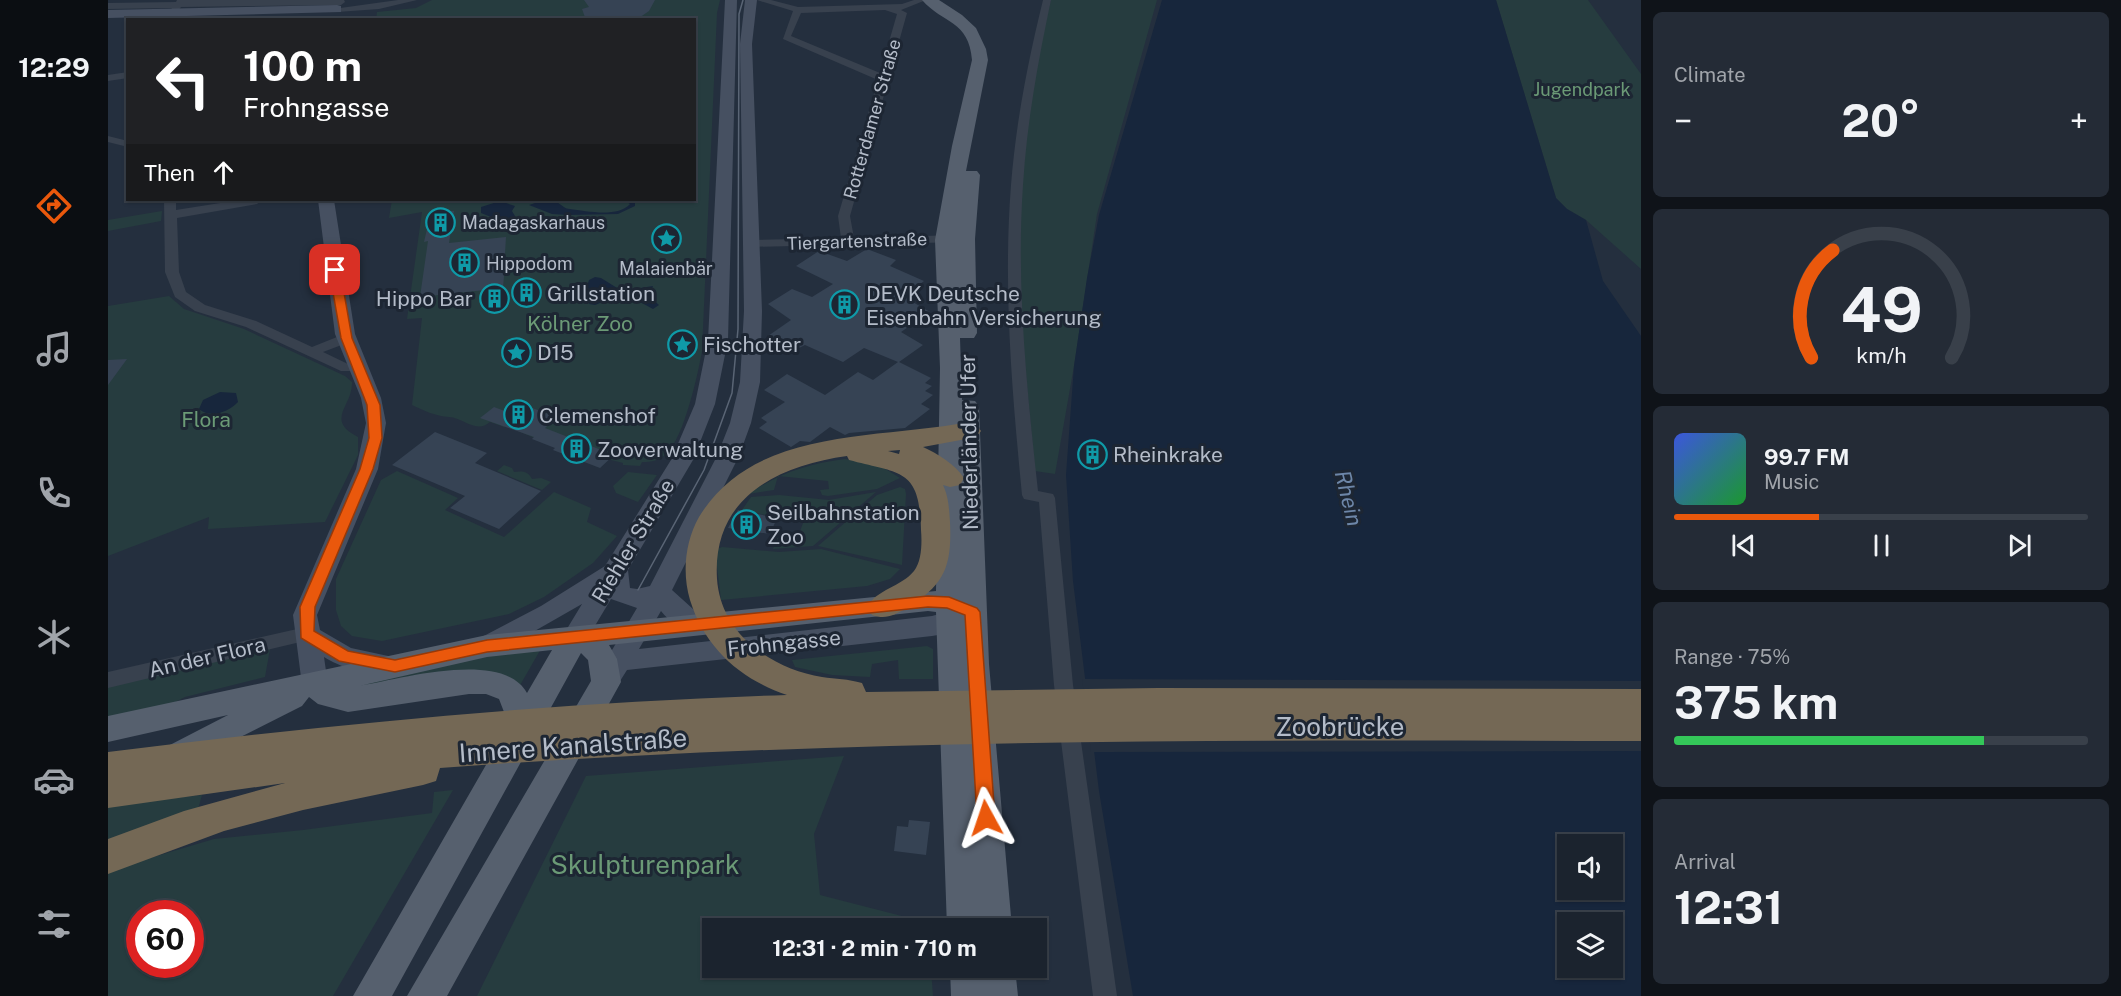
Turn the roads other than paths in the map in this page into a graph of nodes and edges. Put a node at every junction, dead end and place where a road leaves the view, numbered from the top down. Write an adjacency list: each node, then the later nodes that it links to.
1 (413, 0): 7 (street)
2 (730, 0): 33 (main road, Riehler Straße)
3 (751, 0): 25 (main road, Riehler Straße)
4 (761, 0): 11 (street)
5 (1047, 0): 62 (street)
6 (938, 2): 9 (street); 23 (main road, Niederländer Ufer)
7 (340, 4): 10 (main road); 13 (main road)
8 (108, 6): 10 (street)
9 (887, 8): 11 (street); 16 (street, Rotterdamer Straße)
10 (176, 9): 12 (main road)
11 (798, 10): 16 (street)
12 (108, 14)
13 (330, 18)
14 (126, 75): 15 (street)
15 (108, 78)
16 (882, 78): 24 (street, Rotterdamer Straße)
17 (108, 139): 18 (street)
18 (126, 144)
19 (170, 201): 22 (street)
20 (250, 201): 22 (street)
21 (326, 201): 26 (main road)
22 (170, 214): 27 (street)
23 (955, 239): 24 (street, Tiergartenstraße); 29 (main road, Niederländer Ufer)
24 (848, 241): 25 (street, Tiergartenstraße)
25 (750, 244): 34 (main road, Riehler Straße)
26 (346, 338): 27 (street); 28 (main road)
27 (311, 352): 28 (street)
28 (357, 368): 39 (main road)
29 (958, 433): 30 (highway); 32 (main road, Niederländer Ufer); 36 (main road, Niederländer Ufer)
30 (872, 445): 31 (highway); 32 (highway)
31 (829, 450): 35 (highway); 46 (highway)
32 (950, 478): 36 (main road, Niederländer Ufer)
33 (616, 570): 34 (main road); 40 (main road); 41 (main road, Riehler Straße)
34 (659, 592): 37 (main road); 38 (main road, Riehler Straße)
35 (883, 607): 36 (main road, Frohngasse); 37 (main road, Frohngasse)
36 (957, 612): 41 (main road, Frohngasse); 54 (main road); 55 (main road)
37 (694, 625): 38 (main road, Frohngasse)
38 (636, 632): 41 (main road, Frohngasse)
39 (306, 634): 42 (main road); 43 (street, An der Flora); 44 (main road)
40 (487, 646): 41 (main road, Frohngasse); 42 (main road, Frohngasse)
41 (599, 657): 47 (main road, Riehler Straße); 59 (main road, Riehler Straße)
42 (395, 666): 44 (main road, Frohngasse)
43 (108, 680)
44 (315, 685): 47 (main road); 49 (main road); 52 (main road)
45 (1641, 703): 46 (highway, Zoobrücke)
46 (1049, 714): 48 (highway, Zoobrücke); 50 (highway, Innere Kanalstraße); 50 (highway)
47 (524, 725): 58 (main road, Riehler Straße)
48 (1641, 727)
49 (108, 729)
50 (605, 730): 51 (highway, Innere Kanalstraße); 52 (highway, Innere Kanalstraße); 53 (highway)
51 (108, 767)
52 (108, 794)
53 (108, 857)
54 (965, 918)
55 (993, 918)
56 (969, 978): 60 (main road)
57 (998, 978): 61 (main road)
58 (372, 996)
59 (426, 996)
60 (970, 996)
61 (999, 996)
62 (1105, 996)

